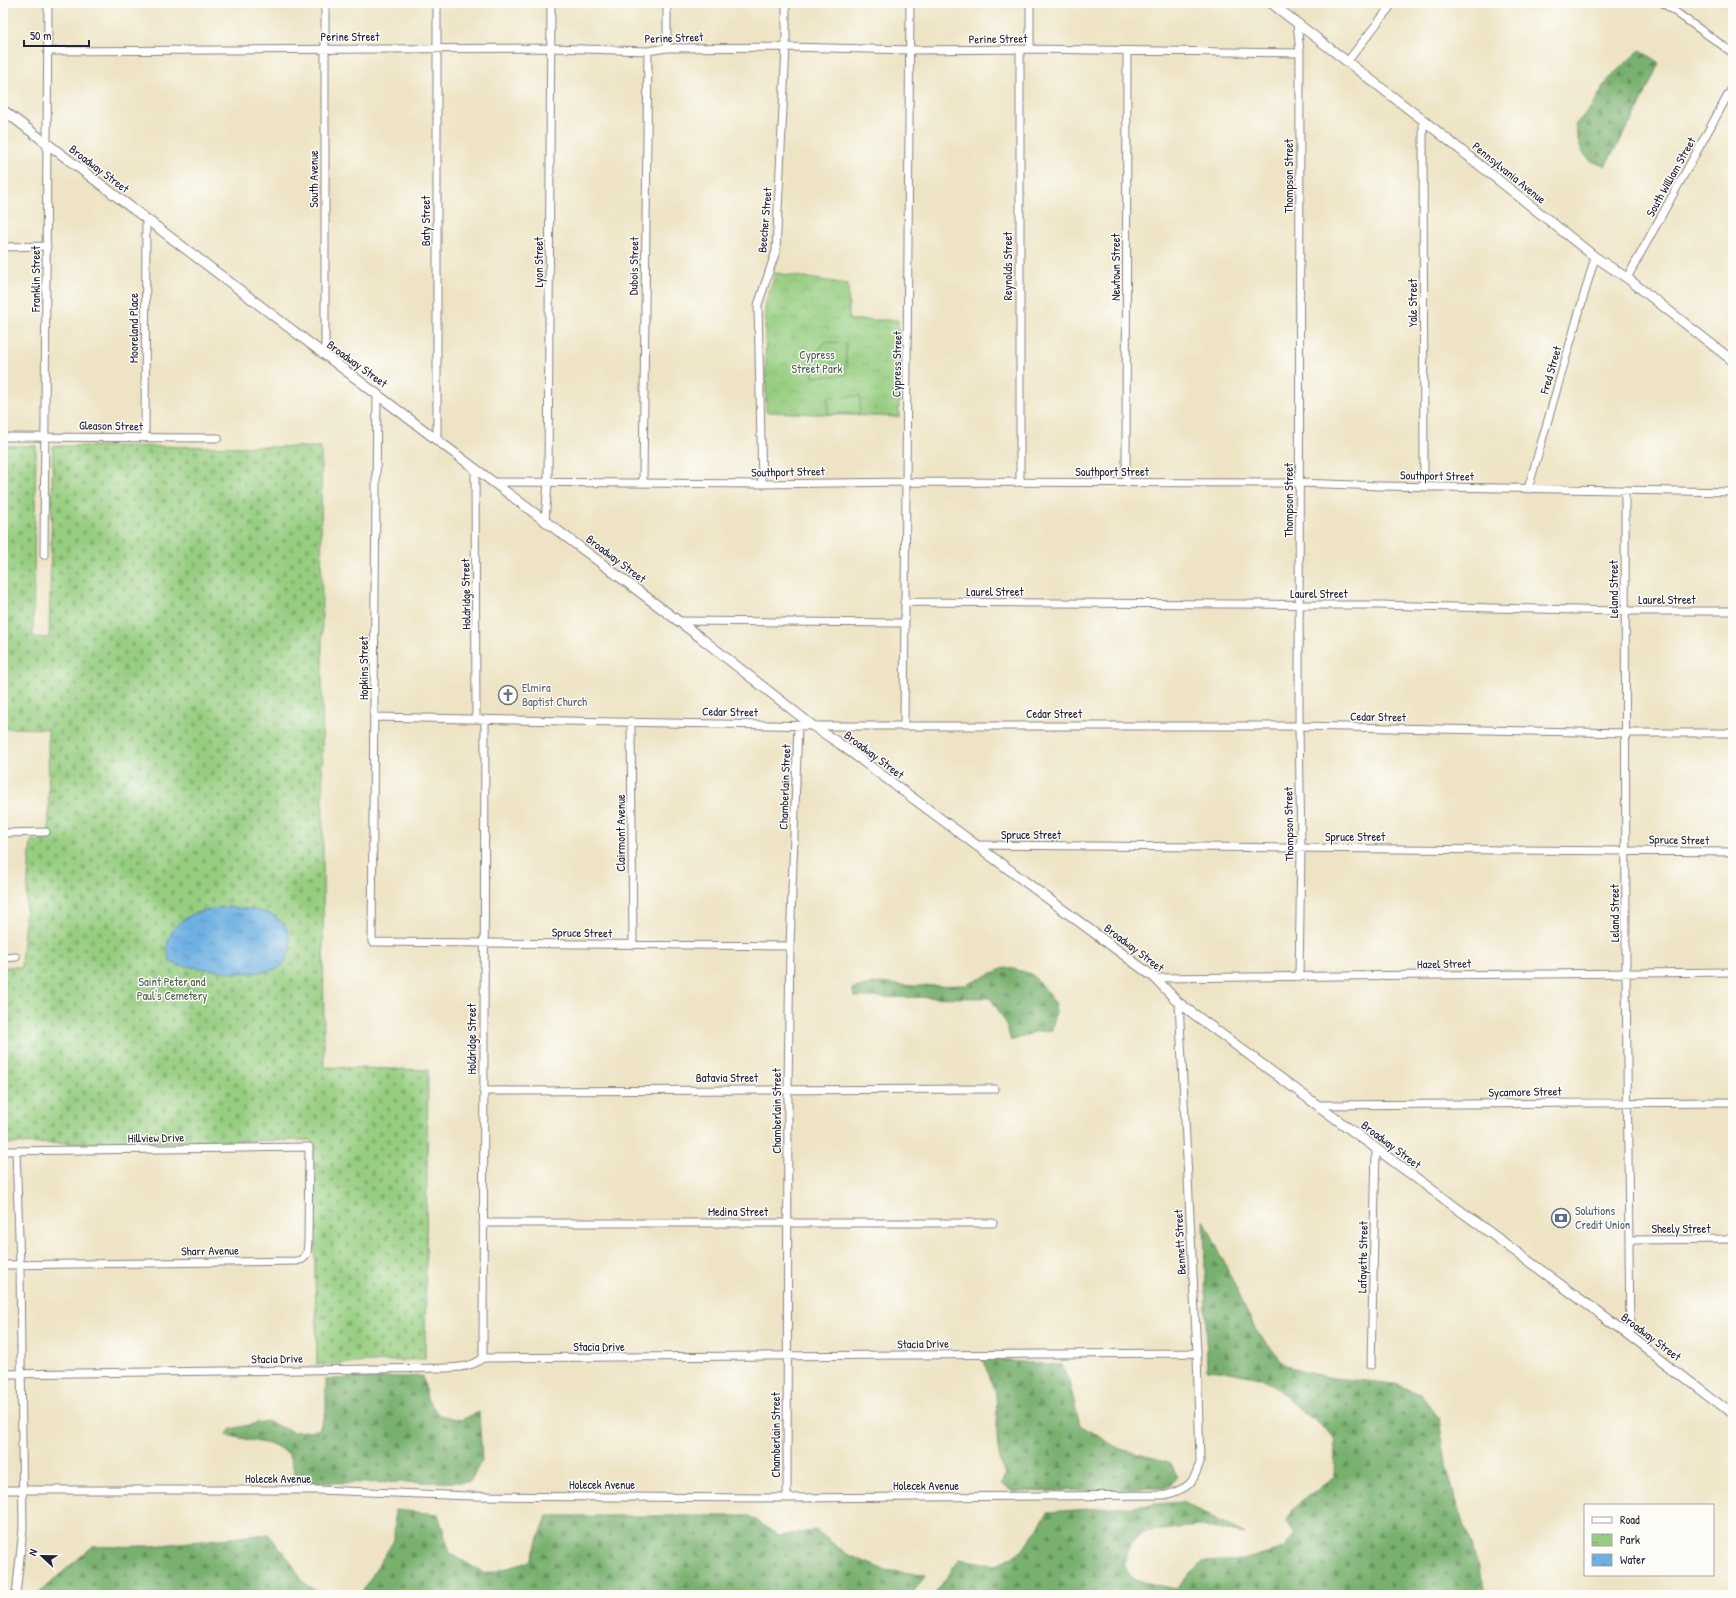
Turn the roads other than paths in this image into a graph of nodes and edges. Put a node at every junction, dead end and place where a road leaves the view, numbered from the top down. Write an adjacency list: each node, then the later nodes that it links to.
1 (48, 3): 21 (street, Franklin Street)
2 (325, 3): 14 (street, South Avenue)
3 (437, 3): 17 (street, Baty Street)
4 (551, 3): 15 (street, Lyon Street)
5 (667, 3): 16 (street)
6 (786, 3): 13 (street, Beecher Street)
7 (910, 3): 19 (street, Cypress Street)
8 (1030, 3): 18 (street)
9 (1271, 3): 12 (street, Pennsylvania Avenue)
10 (1393, 3): 26 (street)
11 (1663, 3): 25 (street)
12 (1297, 23): 24 (street, Thompson Street); 26 (street, Pennsylvania Avenue)
13 (786, 47): 16 (street, Perine Street); 19 (street, Perine Street); 52 (street, Beecher Street)
14 (326, 48): 17 (street, Perine Street); 21 (street, Perine Street); 36 (street, South Avenue)
15 (551, 48): 17 (street, Perine Street); 22 (street, Perine Street); 46 (street, Lyon Street)
16 (667, 48): 22 (street, Perine Street)
17 (437, 49): 43 (street, Baty Street)
18 (1030, 49): 20 (street, Perine Street); 23 (street, Perine Street)
19 (911, 50): 20 (street, Perine Street); 48 (street, Cypress Street)
20 (1020, 50): 49 (street, Reynolds Street)
21 (49, 51): 30 (street, Franklin Street)
22 (648, 51): 47 (street, Dubois Street)
23 (1128, 52): 24 (street, Perine Street); 50 (street, Newtown Street)
24 (1300, 52): 51 (street, Thompson Street)
25 (1733, 53)
26 (1347, 62): 29 (street, Pennsylvania Avenue)
27 (1733, 86): 35 (street, South William Street)
28 (3, 110): 30 (street, Broadway Street)
29 (1423, 120): 34 (street, Pennsylvania Avenue); 53 (street, Yale Street)
30 (47, 144): 31 (street, Broadway Street); 32 (street, Franklin Street)
31 (146, 219): 36 (street, Broadway Street); 41 (street, Mooreland Place)
32 (47, 246): 33 (street); 39 (street, Franklin Street)
33 (3, 247)
34 (1596, 257): 35 (street, Pennsylvania Avenue); 54 (street, Fred Street)
35 (1627, 278): 37 (street, Pennsylvania Avenue)
36 (325, 355): 38 (street, Broadway Street)
37 (1733, 361)
38 (378, 393): 43 (street, Broadway Street); 65 (street, Hopkins Street)
39 (46, 436): 40 (street, Gleason Street); 41 (street, Gleason Street); 58 (street, Franklin Street)
40 (3, 437)
41 (145, 437): 42 (street, Gleason Street)
42 (218, 438)
43 (437, 440): 44 (street, Broadway Street)
44 (475, 469): 45 (street, Broadway Street); 66 (street, Holdridge Street)
45 (492, 482): 46 (street, Southport Street); 57 (street, Broadway Street)
46 (548, 482): 47 (street, Southport Street); 57 (street, Lyon Street)
47 (643, 482): 52 (street, Southport Street)
48 (906, 482): 49 (street, Southport Street); 52 (street, Southport Street); 59 (street, Cypress Street)
49 (1020, 482): 50 (street, Southport Street)
50 (1126, 483): 51 (street, Southport Street)
51 (1300, 483): 53 (street, Southport Street); 60 (street, Thompson Street)
52 (762, 484)
53 (1424, 487): 54 (street, Southport Street)
54 (1528, 489): 55 (street, Southport Street)
55 (1625, 490): 56 (street, Southport Street); 61 (street, Leland Street)
56 (1733, 492)
57 (545, 521): 63 (street, Broadway Street)
58 (44, 555)
59 (904, 602): 60 (street, Laurel Street); 64 (street, Cypress Street)
60 (1299, 605): 61 (street, Laurel Street); 72 (street, Thompson Street)
61 (1625, 611): 62 (street, Laurel Street); 73 (street, Leland Street)
62 (1733, 611)
63 (678, 621): 64 (street); 71 (street, Broadway Street)
64 (904, 623): 70 (street, Cypress Street)
65 (375, 717): 66 (street, Cedar Street); 81 (street, Hopkins Street)
66 (476, 719): 67 (street, Cedar Street)
67 (484, 719): 68 (street, Cedar Street); 82 (street, Holdridge Street)
68 (631, 721): 69 (street, Cedar Street); 83 (street, Clairmont Avenue)
69 (798, 725): 71 (street, Cedar Street); 84 (street, Chamberlain Street)
70 (904, 725): 71 (street, Cedar Street); 72 (street, Cedar Street)
71 (813, 726): 77 (street, Broadway Street)
72 (1298, 726): 73 (street, Cedar Street); 78 (street, Thompson Street)
73 (1626, 733): 74 (street, Cedar Street); 79 (street, Leland Street)
74 (1733, 733)
75 (46, 832): 76 (street)
76 (3, 833)
77 (976, 845): 78 (street, Spruce Street); 90 (street, Broadway Street)
78 (1301, 848): 79 (street, Spruce Street); 89 (street, Thompson Street)
79 (1627, 850): 80 (street, Spruce Street); 87 (street, Leland Street)
80 (1733, 852)
81 (372, 942): 82 (street, Spruce Street)
82 (484, 942): 83 (street, Spruce Street); 94 (street, Holdridge Street)
83 (633, 945): 84 (street, Spruce Street)
84 (790, 946): 92 (street, Chamberlain Street)
85 (3, 958): 86 (street)
86 (16, 958)
87 (1626, 972): 88 (street, Hazel Street); 89 (street, Hazel Street); 95 (street, Leland Street)
88 (1733, 972)
89 (1299, 977): 90 (street, Hazel Street)
90 (1155, 978): 91 (street, Broadway Street)
91 (1179, 1003): 97 (street, Broadway Street); 110 (street, Bennett Street)
92 (788, 1089): 93 (street, Batavia Street); 94 (street, Batavia Street); 103 (street, Chamberlain Street)
93 (995, 1089)
94 (483, 1091): 102 (street, Holdridge Street)
95 (1628, 1102): 96 (street, Sycamore Street); 97 (street, Sycamore Street); 106 (street, Leland Street)
96 (1733, 1102)
97 (1318, 1105): 99 (street, Broadway Street)
98 (309, 1147): 101 (street, Hillview Drive); 108 (street, Sharr Avenue)
99 (1376, 1149): 109 (street, Broadway Street); 113 (street, Lafayette Street)
100 (3, 1151): 101 (street, Hillview Drive)
101 (16, 1151): 108 (street)
102 (483, 1223): 103 (street, Medina Street); 112 (street, Holdridge Street)
103 (788, 1223): 104 (street, Medina Street); 111 (street, Chamberlain Street)
104 (993, 1223)
105 (1733, 1239): 106 (street, Sheely Street)
106 (1628, 1240): 109 (street, Leland Street)
107 (3, 1265): 108 (street, Sharr Avenue)
108 (20, 1265): 114 (street)
109 (1630, 1336): 116 (street, Broadway Street)
110 (1197, 1353): 111 (street, Stacia Drive); 117 (street, Bennett Street)
111 (788, 1356): 112 (street, Stacia Drive); 120 (street, Chamberlain Street)
112 (483, 1358): 114 (street, Stacia Drive)
113 (1371, 1366)
114 (21, 1373): 115 (street, Stacia Drive); 119 (street)
115 (3, 1374)
116 (1733, 1415)
117 (1195, 1479): 120 (street, Holecek Avenue)
118 (3, 1490): 119 (street, Holecek Avenue)
119 (22, 1490): 120 (street, Holecek Avenue); 121 (street)
120 (787, 1498)
121 (16, 1595)

